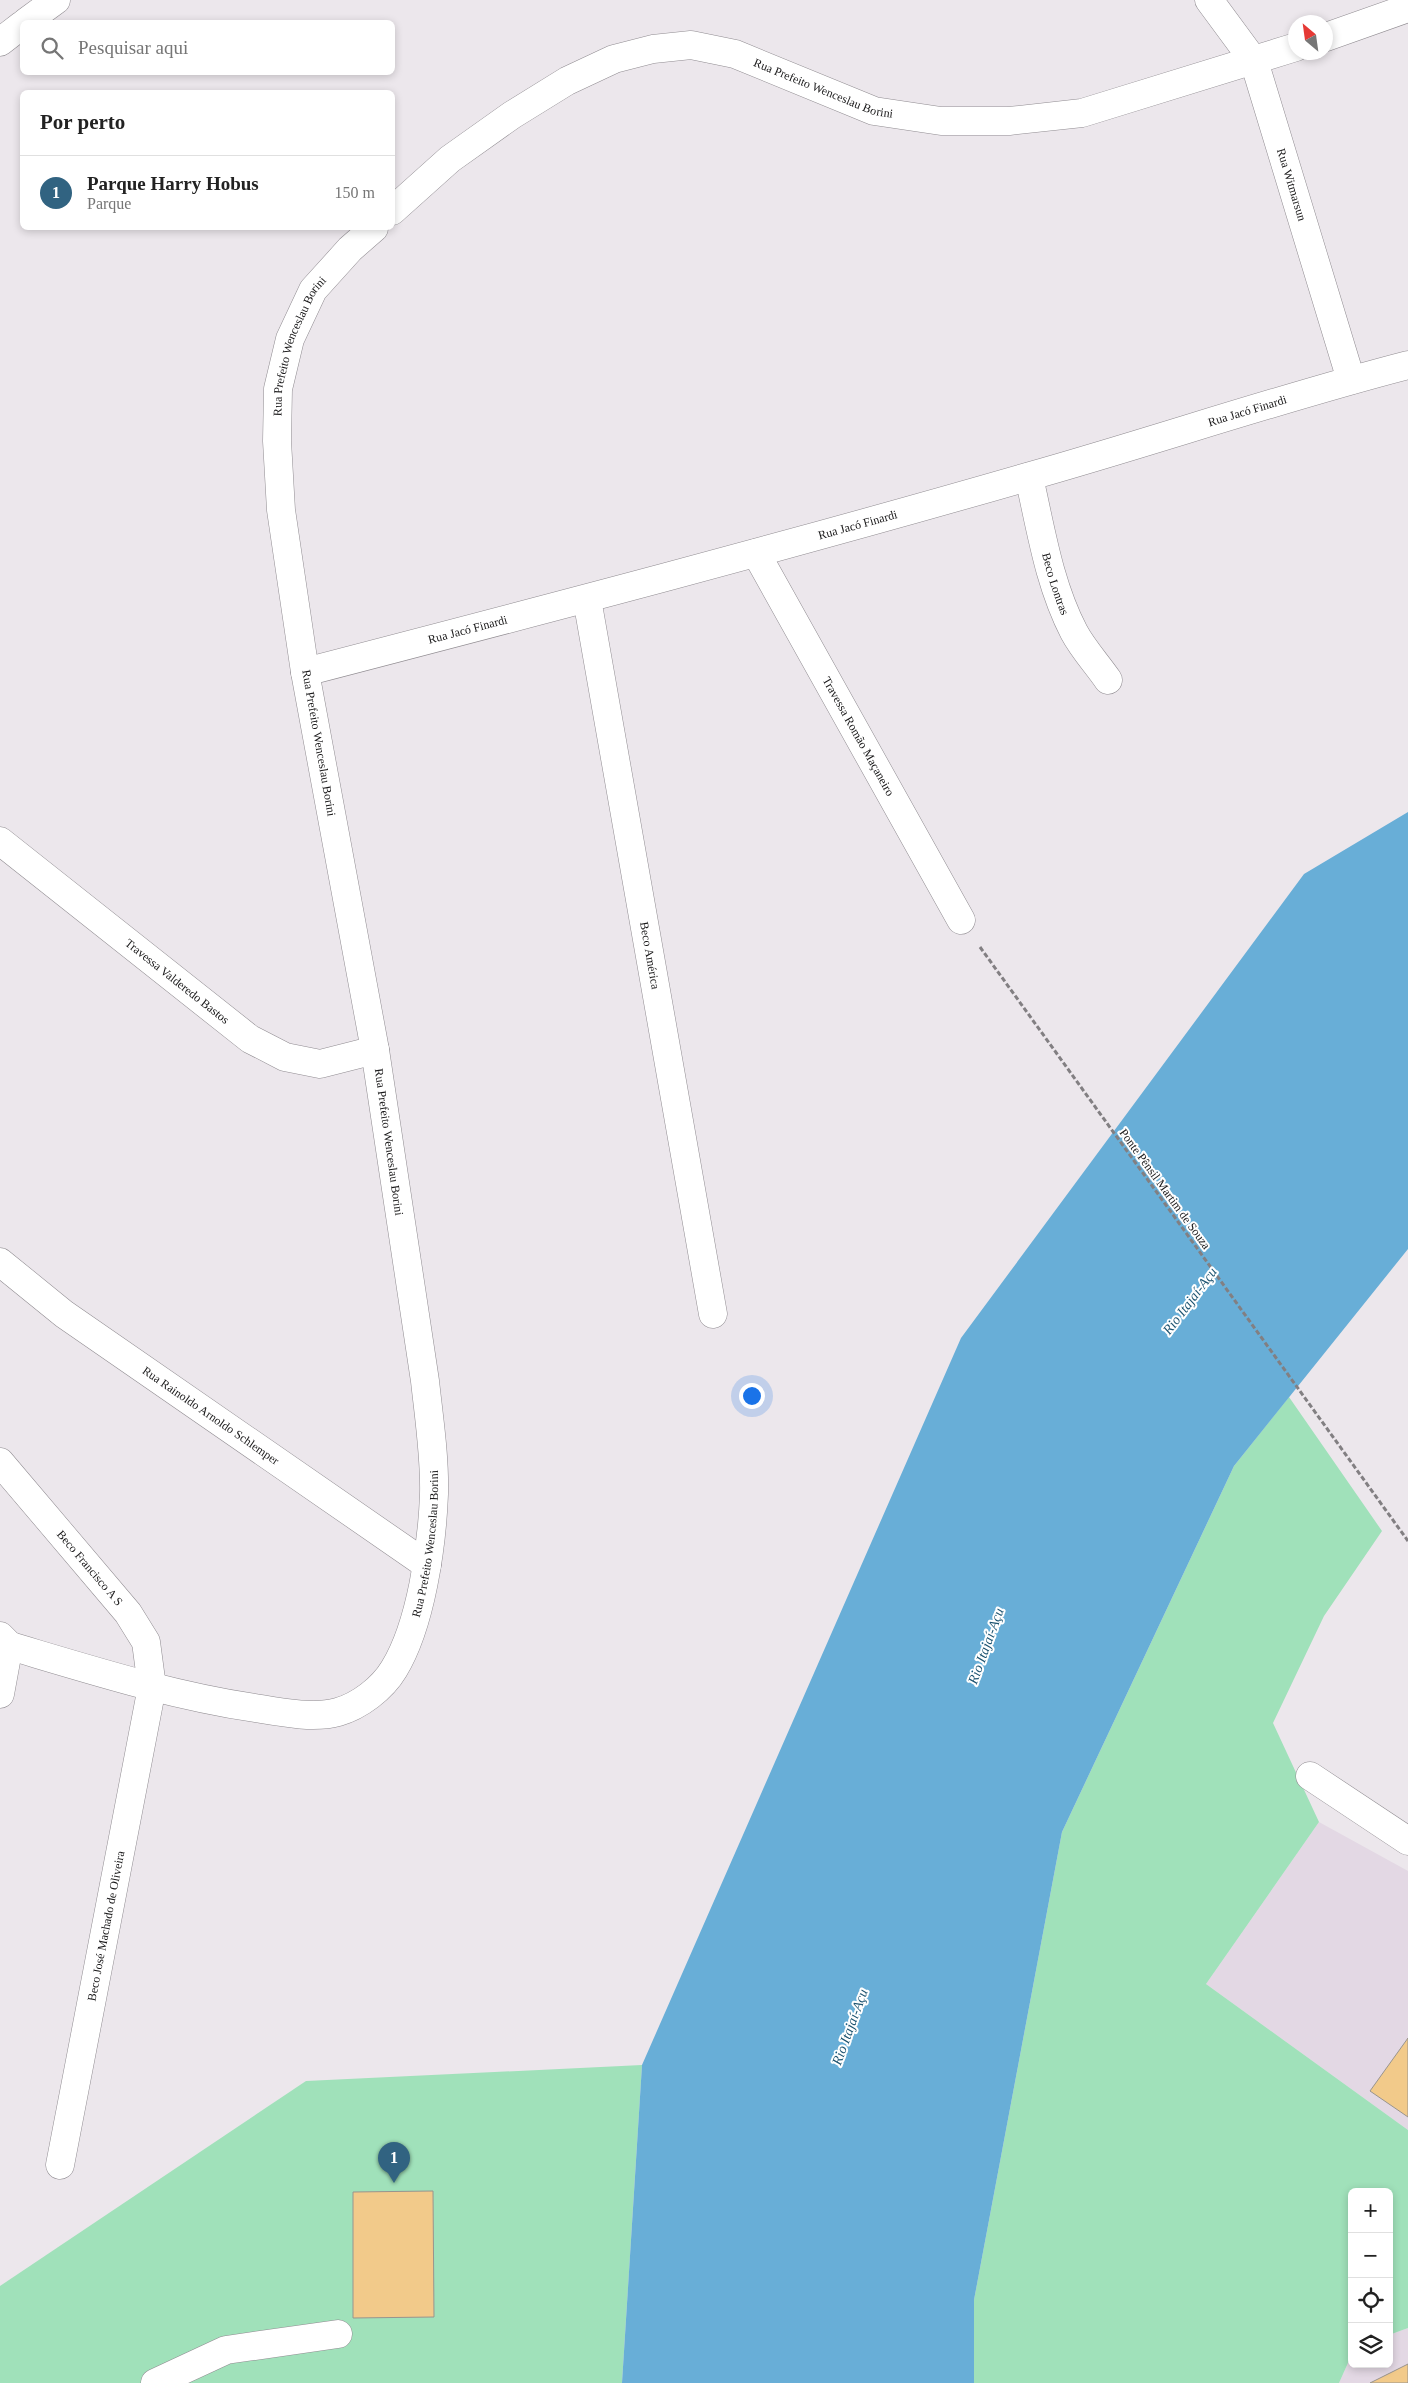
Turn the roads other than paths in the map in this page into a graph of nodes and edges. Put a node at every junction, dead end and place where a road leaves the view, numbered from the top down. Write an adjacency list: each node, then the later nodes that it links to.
1 (56, 0): 4 (main road)
2 (1209, 0): 9 (main road, Rua Witmarsun)
3 (1408, 8): 6 (main road)
4 (29, 20)
5 (20, 27): 7 (main road)
6 (1333, 34)
7 (0, 42)
8 (1288, 50): 9 (main road, Rua Prefeito Wenceslau Borini)
9 (1254, 61): 10 (main road, Rua Prefeito Wenceslau Borini); 13 (main road, Rua Witmarsun)
10 (395, 208)
11 (372, 230): 17 (main road, Rua Prefeito Wenceslau Borini)
12 (1408, 365): 13 (main road, Rua Jacó Finardi)
13 (1351, 380): 14 (main road, Rua Jacó Finardi)
14 (1029, 477): 15 (main road, Rua Jacó Finardi); 18 (main road, Beco Lontras)
15 (756, 553): 16 (main road, Rua Jacó Finardi); 20 (main road, Travessa Romão Maçaneiro)
16 (587, 599): 17 (main road, Rua Jacó Finardi); 23 (main road, Beco América)
17 (306, 672): 21 (main road, Rua Prefeito Wenceslau Borini)
18 (1108, 680)
19 (0, 841): 21 (main road, Travessa Valderedo Bastos)
20 (961, 920)
21 (375, 1050): 25 (main road, Rua Prefeito Wenceslau Borini)
22 (0, 1262): 25 (main road, Rua Rainoldo Arnoldo Schlemper)
23 (713, 1314)
24 (0, 1462): 27 (main road, Beco Francisco A S)
25 (427, 1565): 27 (main road, Rua Prefeito Wenceslau Borini)
26 (3, 1641): 27 (main road, Rua Prefeito Wenceslau Borini); 28 (main road)
27 (152, 1687): 31 (main road, Beco José Machado de Oliveira)
28 (0, 1694)
29 (1310, 1776): 30 (main road)
30 (1405, 1833)
31 (60, 2165)
32 (338, 2334): 33 (main road)
33 (155, 2383)

